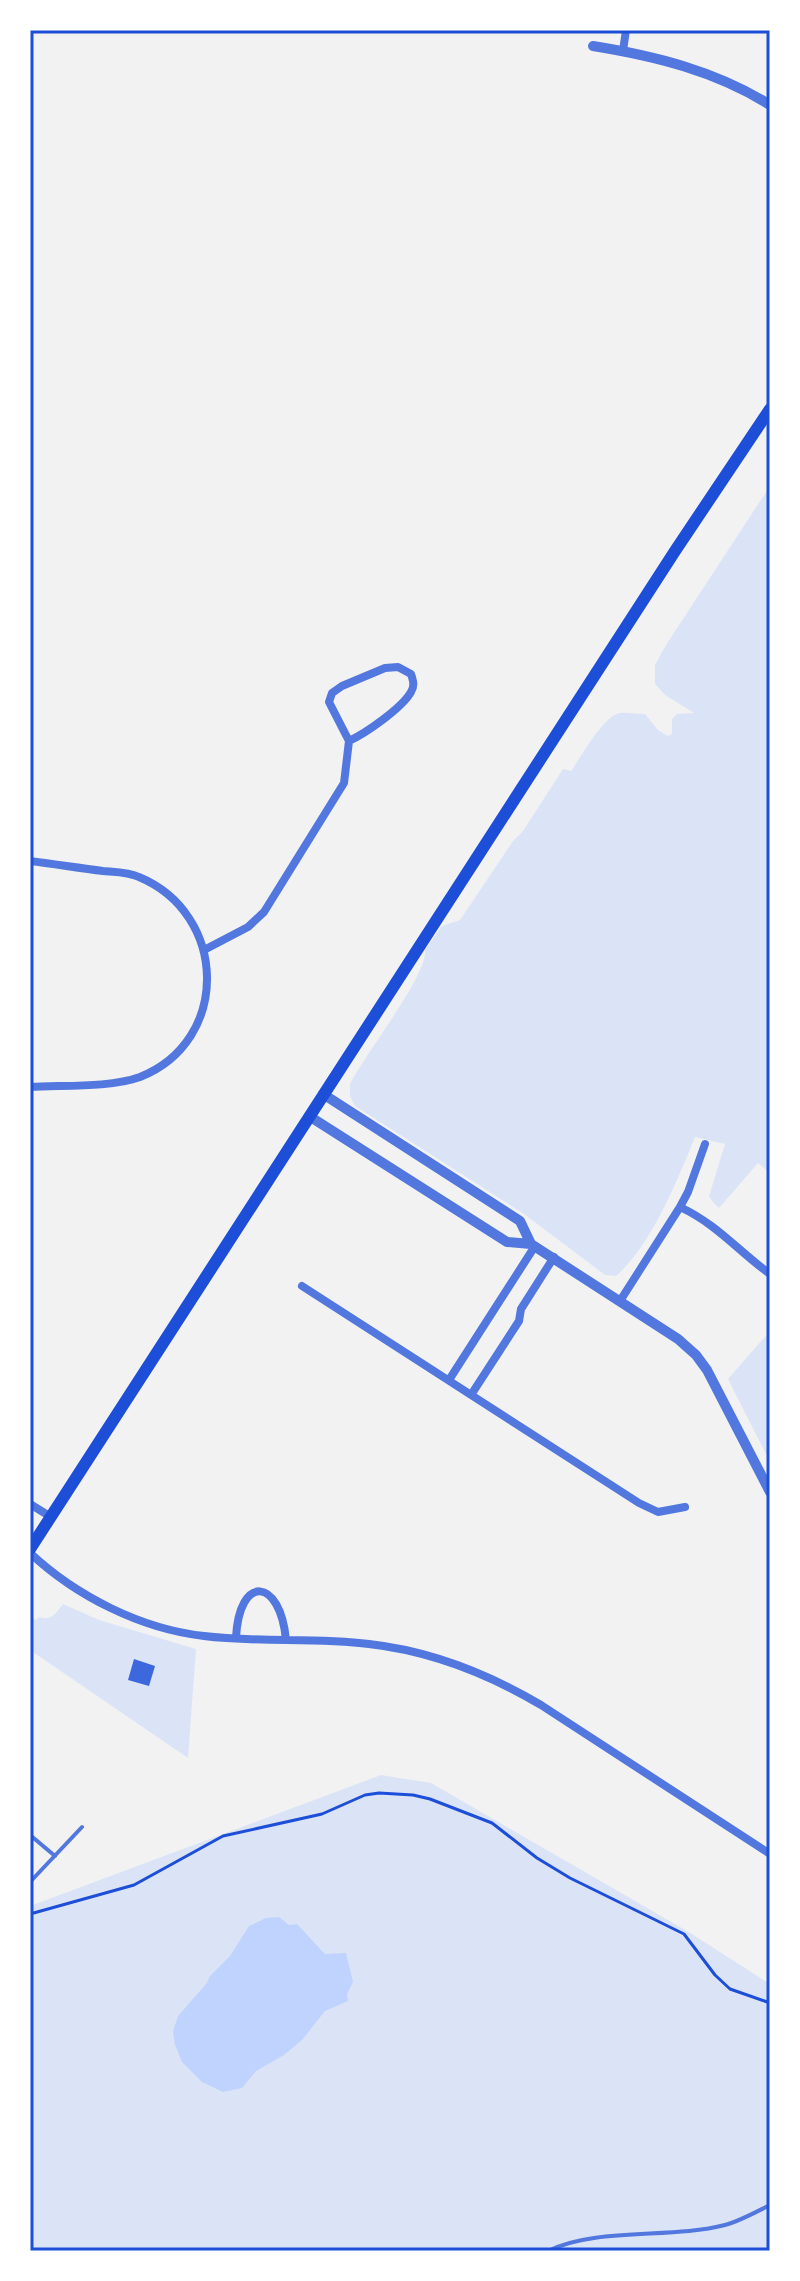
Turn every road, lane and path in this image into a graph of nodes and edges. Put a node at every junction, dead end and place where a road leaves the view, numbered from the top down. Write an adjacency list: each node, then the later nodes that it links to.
1 (626, 30): 3 (street)
2 (593, 46): 3 (street)
3 (623, 51): 4 (street)
4 (770, 105)
5 (770, 409): 10 (main road)
6 (349, 741): 6 (street); 8 (street)
7 (30, 861): 8 (street)
8 (205, 953): 9 (street)
9 (30, 1087)
10 (323, 1094): 11 (main road); 14 (street)
11 (309, 1116): 14 (street); 24 (main road)
12 (705, 1144): 13 (street)
13 (680, 1207): 16 (street); 18 (street)
14 (533, 1245): 15 (street); 19 (street)
15 (554, 1257): 18 (street); 20 (street)
16 (770, 1274)
17 (302, 1286): 19 (street)
18 (620, 1301): 21 (street)
19 (449, 1380): 20 (street)
20 (471, 1395): 23 (street)
21 (770, 1492)
22 (30, 1504): 24 (street)
23 (685, 1507)
24 (51, 1517): 25 (main road)
25 (30, 1551): 26 (street)
26 (236, 1638): 27 (street); 27 (street)
27 (286, 1640): 30 (street)
28 (82, 1827): 31 (lane)
29 (30, 1835): 31 (lane)
30 (770, 1854)
31 (55, 1856): 32 (lane)
32 (30, 1882)
33 (30, 1914): 34 (path)
34 (770, 2003)
35 (770, 2205): 36 (lane)
36 (548, 2251)

